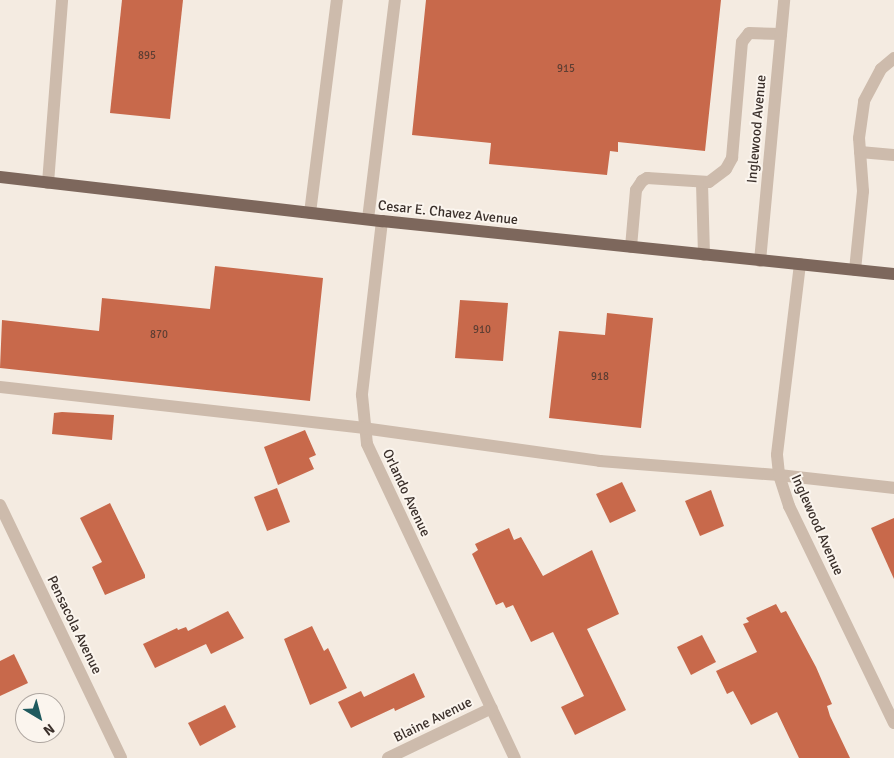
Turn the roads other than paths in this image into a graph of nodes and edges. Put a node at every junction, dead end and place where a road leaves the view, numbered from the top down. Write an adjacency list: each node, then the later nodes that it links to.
1 (62, 0): 11 (street)
2 (337, 0): 12 (street)
3 (395, 0): 13 (street)
4 (784, 0): 5 (street, Inglewood Avenue)
5 (781, 34): 10 (street); 17 (street, Inglewood Avenue)
6 (894, 58): 7 (street)
7 (860, 152): 8 (street); 19 (street)
8 (894, 155)
9 (0, 177): 11 (main road, Cesar E. Chavez Avenue)
10 (702, 182): 15 (street); 16 (street)
11 (48, 183): 12 (main road, Cesar E. Chavez Avenue)
12 (310, 213): 13 (main road, Cesar E. Chavez Avenue)
13 (368, 220): 14 (main road, Cesar E. Chavez Avenue)
14 (382, 221): 15 (main road, Cesar E. Chavez Avenue); 22 (street, Orlando Avenue)
15 (631, 247): 16 (main road, Cesar E. Chavez Avenue)
16 (704, 254): 17 (main road, Cesar E. Chavez Avenue)
17 (760, 260): 18 (main road, Cesar E. Chavez Avenue)
18 (800, 264): 19 (main road, Cesar E. Chavez Avenue); 23 (street, Inglewood Avenue)
19 (855, 270): 20 (main road, Cesar E. Chavez Avenue)
20 (894, 274)
21 (0, 387): 22 (street)
22 (363, 428): 23 (street); 26 (street, Orlando Avenue)
23 (779, 475): 24 (street); 27 (street, Inglewood Avenue)
24 (894, 488)
25 (0, 505): 28 (street, Pensacola Avenue)
26 (492, 708): 29 (street, Blaine Avenue); 30 (street, Orlando Avenue)
27 (894, 723)
28 (121, 758)
29 (388, 758)
30 (515, 758)

